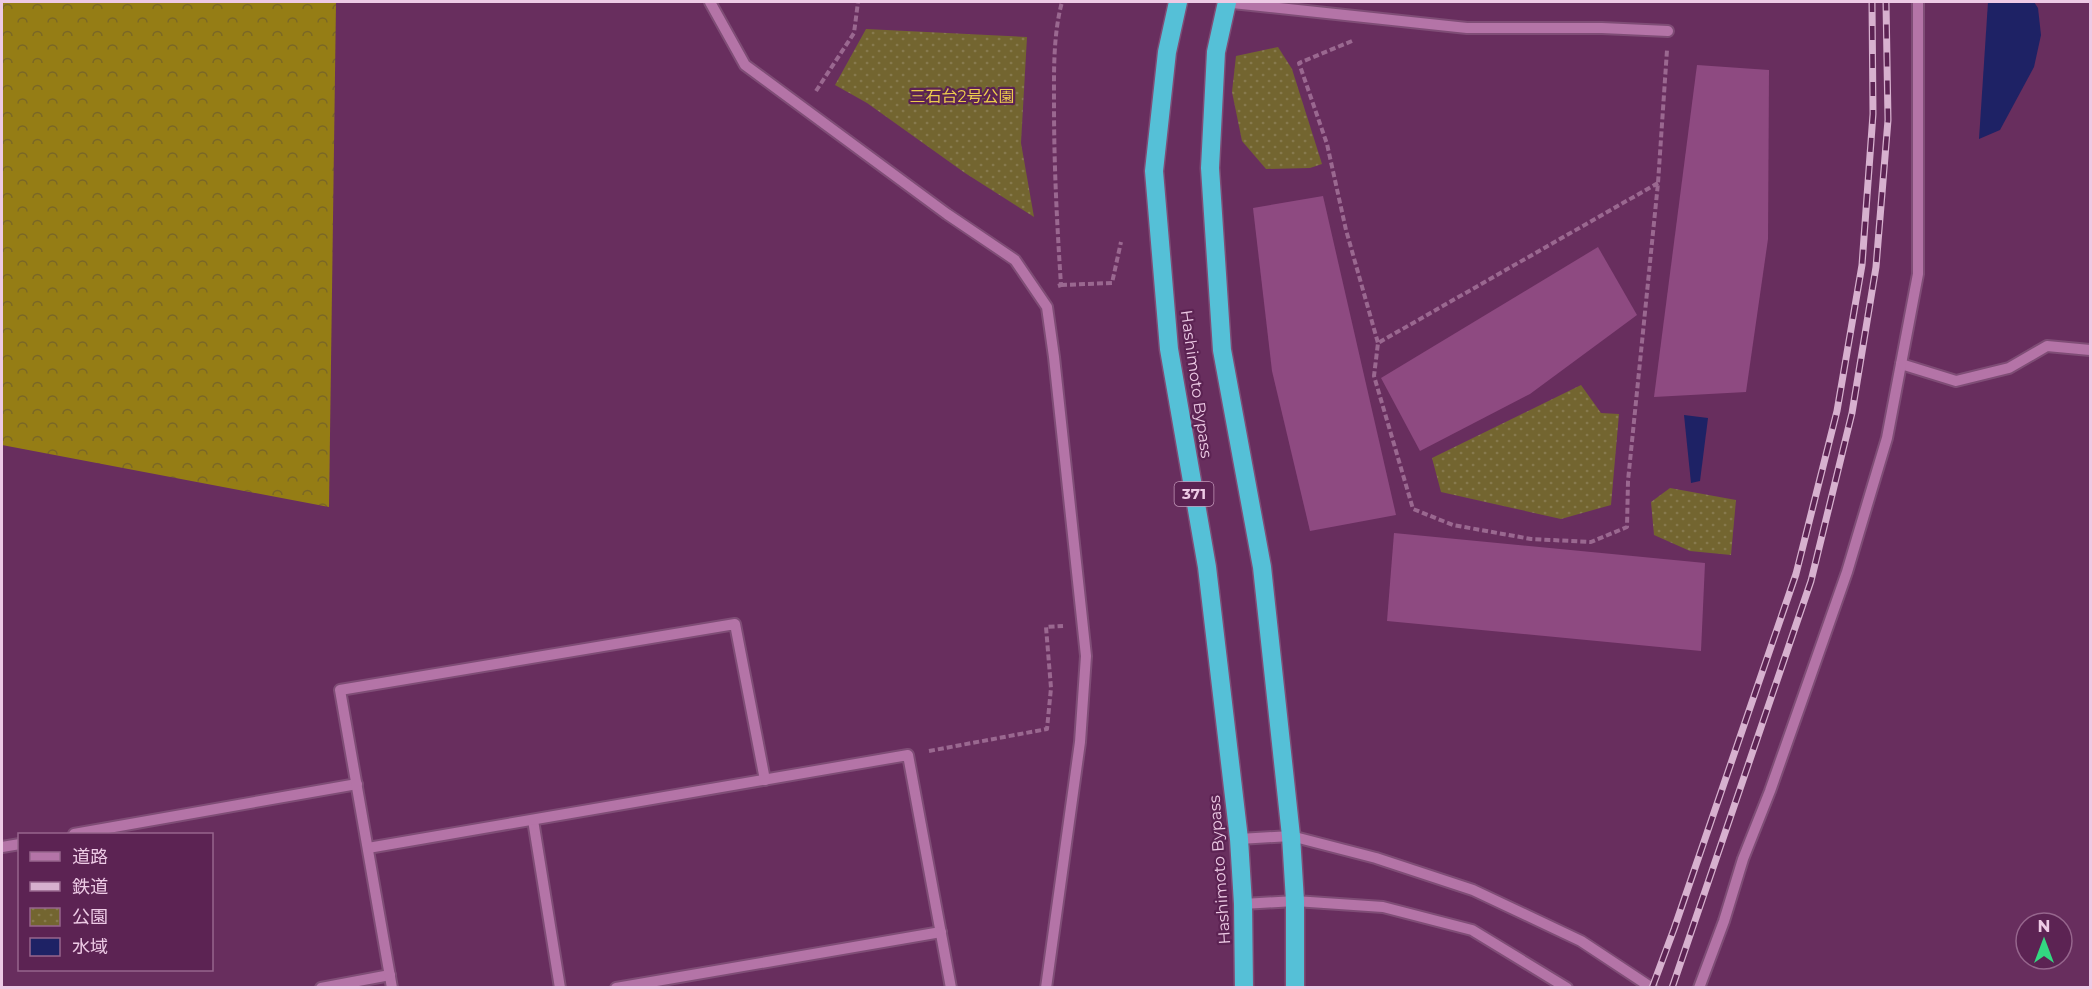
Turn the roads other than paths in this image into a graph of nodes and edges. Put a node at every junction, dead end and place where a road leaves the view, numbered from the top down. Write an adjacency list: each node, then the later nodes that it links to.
1 (710, 2): 26 (street)
2 (1178, 2): 13 (highway, Hashimoto Bypass / 371)
3 (1224, 2): 5 (street); 12 (highway, Hashimoto Bypass)
4 (1918, 2): 7 (street)
5 (1668, 31)
6 (2091, 350): 7 (street)
7 (1901, 364): 31 (street)
8 (765, 780): 9 (street); 10 (street); 19 (street)
9 (357, 784): 11 (street); 16 (street)
10 (533, 820): 16 (street); 23 (street)
11 (80, 833)
12 (1291, 836): 13 (street); 17 (highway, Hashimoto Bypass); 30 (street)
13 (1239, 839): 18 (highway, Hashimoto Bypass / 371)
14 (18, 844): 15 (street)
15 (2, 847)
16 (368, 848): 20 (street)
17 (1295, 901): 18 (street); 28 (highway, Hashimoto Bypass); 29 (street)
18 (1243, 904): 27 (highway, Hashimoto Bypass / 371)
19 (941, 932): 24 (street); 25 (street)
20 (390, 975): 21 (street); 22 (street)
21 (321, 987)
22 (392, 987)
23 (560, 987)
24 (616, 987)
25 (951, 987)
26 (1046, 987)
27 (1244, 987)
28 (1295, 987)
29 (1567, 987)
30 (1652, 987)
31 (1699, 987)

